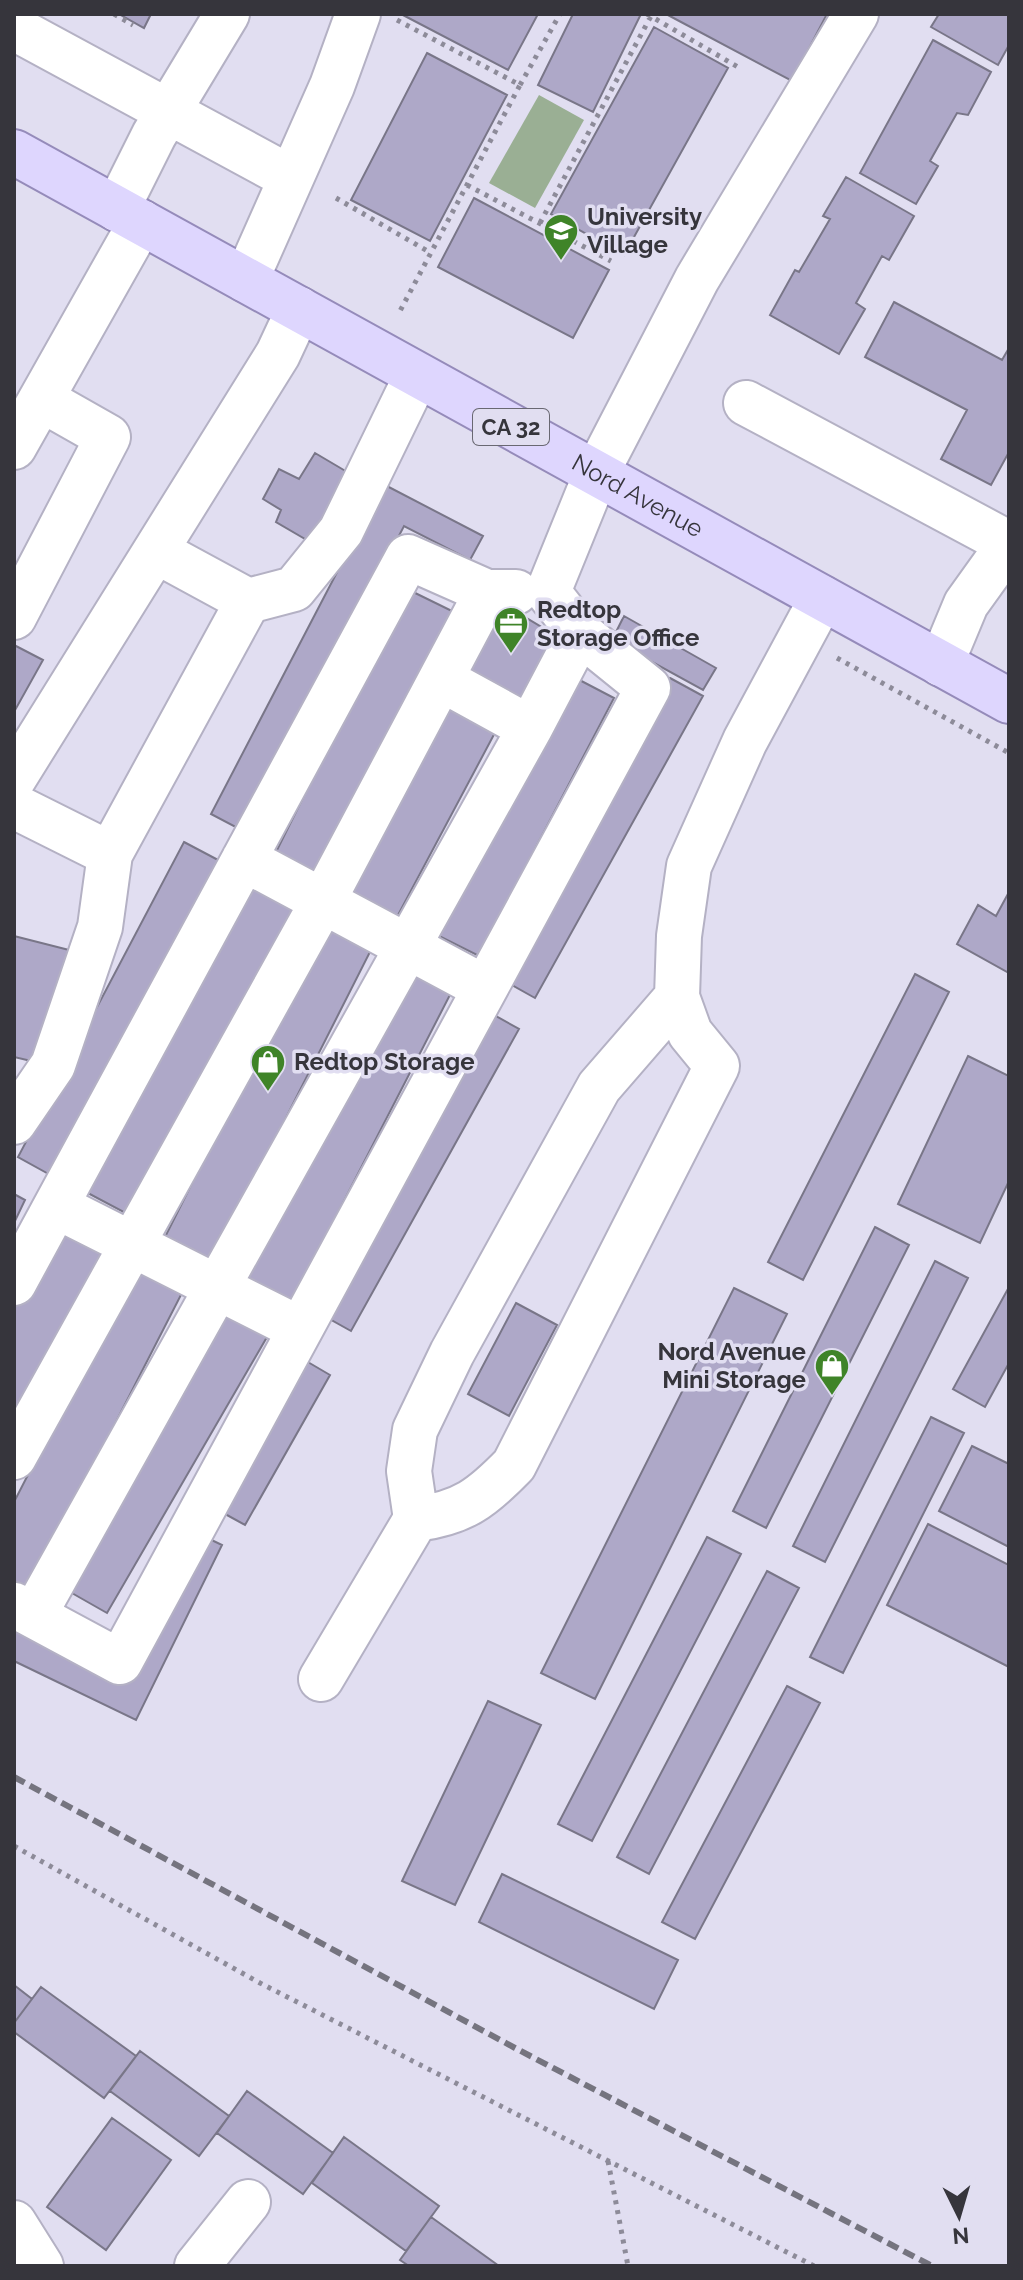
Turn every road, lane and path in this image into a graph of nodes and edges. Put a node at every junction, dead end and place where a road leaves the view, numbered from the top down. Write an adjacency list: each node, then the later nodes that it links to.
1 (114, 14): 8 (path)
2 (227, 14): 12 (lane)
3 (358, 14): 14 (lane)
4 (386, 14): 11 (path)
5 (560, 14): 11 (path)
6 (856, 14): 28 (lane)
7 (649, 15): 10 (path); 18 (path)
8 (133, 25)
9 (14, 28): 12 (lane)
10 (738, 67)
11 (520, 85): 15 (path)
12 (167, 113): 14 (lane); 17 (lane)
13 (14, 152): 17 (main road, Nord Avenue / CA 32)
14 (291, 178): 21 (lane)
15 (467, 185): 18 (path); 19 (path)
16 (336, 198): 19 (path)
17 (129, 216): 21 (main road, Nord Avenue / CA 32); 25 (lane)
18 (540, 223): 20 (path)
19 (431, 253): 23 (path)
20 (611, 261)
21 (246, 280): 22 (main road, Nord Avenue / CA 32)
22 (299, 309): 24 (main road, Nord Avenue / CA 32); 30 (lane)
23 (400, 311)
24 (417, 375): 28 (main road, Nord Avenue / CA 32); 34 (lane)
25 (41, 399): 27 (lane); 35 (lane)
26 (746, 403): 29 (lane)
27 (14, 447)
28 (596, 474): 32 (lane); 33 (main road, Nord Avenue / CA 32)
29 (1009, 542): 38 (lane)
30 (156, 551): 34 (lane); 43 (lane)
31 (487, 592): 32 (lane); 39 (lane); 46 (lane)
32 (548, 592): 36 (lane)
33 (822, 598): 37 (lane); 38 (main road, Nord Avenue / CA 32)
34 (248, 601): 45 (lane)
35 (14, 617)
36 (580, 633): 41 (lane); 49 (lane)
37 (801, 638): 42 (path); 50 (lane)
38 (941, 664): 40 (main road, Nord Avenue / CA 32)
39 (441, 679): 41 (lane); 47 (lane)
40 (1009, 701)
41 (530, 728): 48 (lane)
42 (1009, 753)
43 (14, 778)
44 (14, 806): 45 (lane)
45 (110, 854): 51 (lane)
46 (244, 859): 47 (lane); 52 (lane)
47 (323, 901): 48 (lane); 53 (lane)
48 (408, 947): 49 (lane); 55 (lane)
49 (485, 988): 56 (lane)
50 (677, 997): 58 (lane); 58 (lane)
51 (14, 1122)
52 (56, 1206): 53 (lane); 54 (lane)
53 (132, 1244): 55 (lane); 57 (lane)
54 (14, 1283)
55 (218, 1288): 56 (lane); 59 (lane)
56 (300, 1329): 59 (lane)
57 (14, 1457)
58 (416, 1519): 60 (lane)
59 (24, 1610)
60 (321, 1679)
61 (14, 1846): 62 (path)
62 (608, 2161): 65 (path); 66 (path)
63 (248, 2202): 64 (lane)
64 (197, 2266)
65 (628, 2266)
66 (814, 2266)

